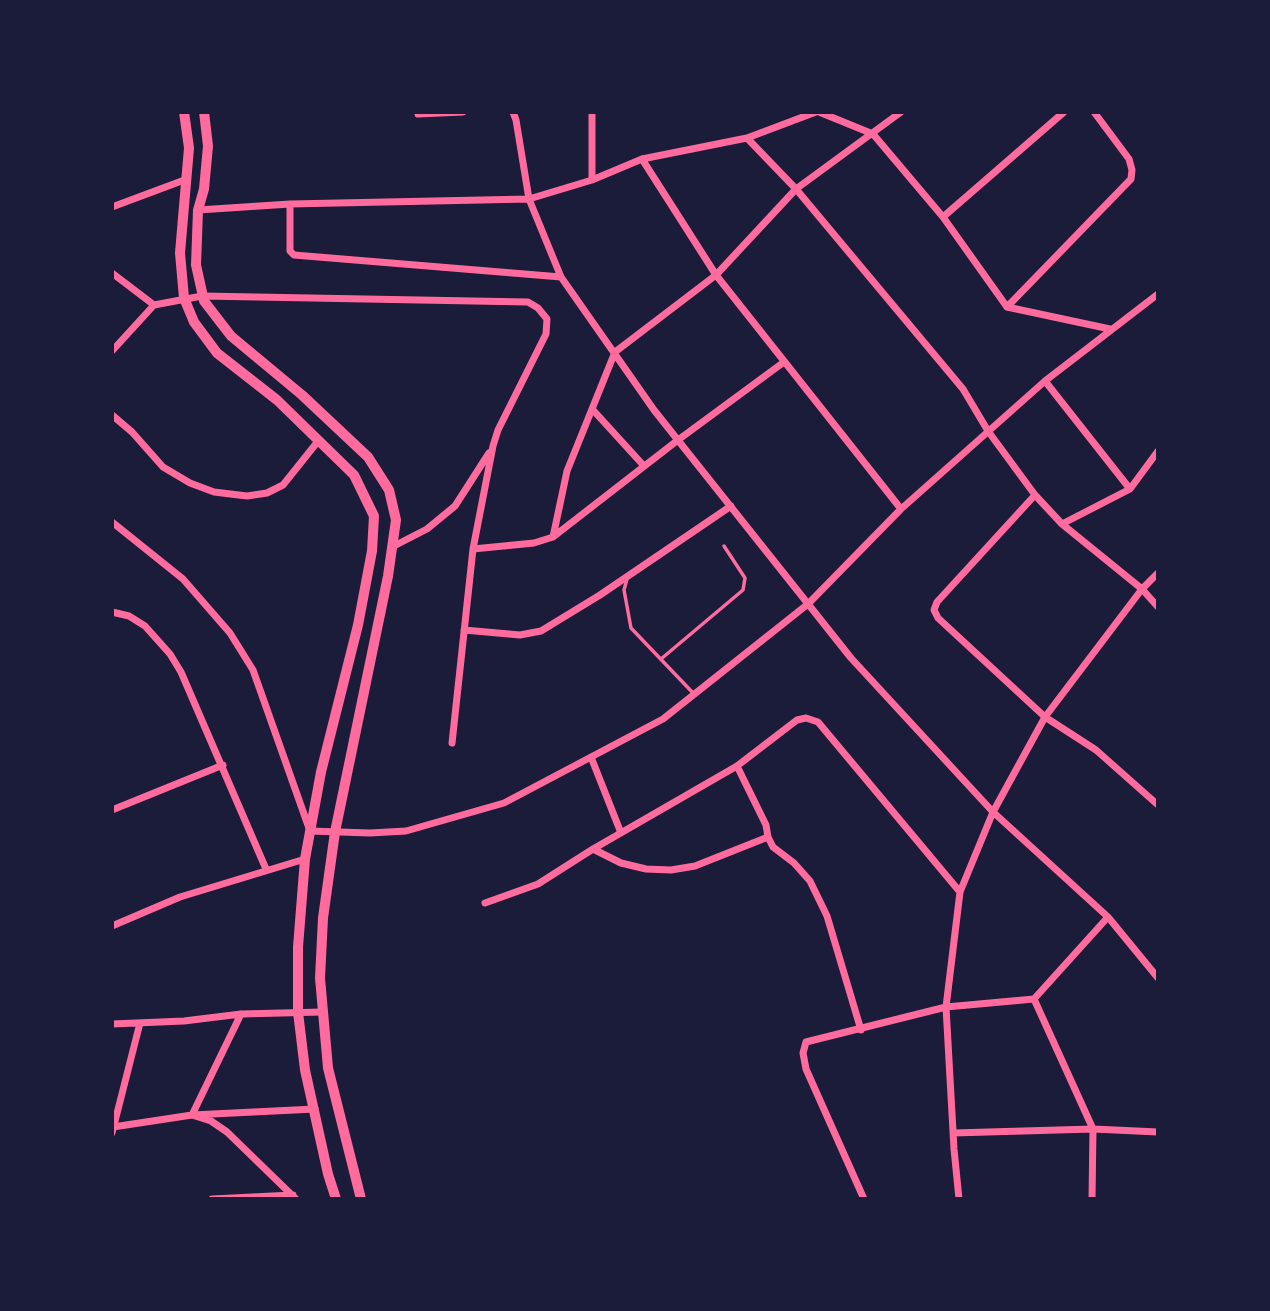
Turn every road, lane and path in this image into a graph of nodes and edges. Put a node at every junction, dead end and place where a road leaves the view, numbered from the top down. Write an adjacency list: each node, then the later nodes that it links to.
1 (184, 112): 14 (main road)
2 (204, 112): 20 (main road)
3 (463, 112): 10 (street)
4 (513, 112): 17 (street)
5 (592, 112): 15 (street)
6 (817, 112): 11 (street); 12 (street)
7 (901, 112): 11 (street)
8 (1063, 112): 21 (street)
9 (1094, 112): 29 (street)
10 (418, 114)
11 (873, 134): 16 (street); 21 (street)
12 (747, 138): 13 (street); 16 (street)
13 (642, 159): 15 (street); 23 (street)
14 (187, 179): 19 (street); 27 (main road)
15 (592, 180): 17 (street)
16 (796, 189): 23 (street); 37 (street)
17 (529, 199): 18 (street); 24 (street)
18 (290, 204): 20 (street); 24 (street)
19 (112, 207)
20 (198, 210): 26 (main road)
21 (943, 217): 29 (street)
22 (112, 273): 28 (street)
23 (716, 275): 32 (street); 33 (street)
24 (561, 277): 32 (street)
25 (1158, 294): 30 (street)
26 (202, 296): 27 (street); 40 (street); 50 (main road)
27 (184, 298): 28 (street); 38 (main road)
28 (154, 305): 31 (street)
29 (1007, 307): 30 (street)
30 (1110, 329): 34 (street)
31 (112, 351)
32 (615, 352): 35 (street); 39 (street)
33 (784, 362): 39 (street); 46 (street)
34 (1045, 382): 37 (street); 43 (street)
35 (593, 410): 42 (street); 49 (street)
36 (112, 415): 38 (street)
37 (988, 431): 44 (street); 46 (street)
38 (319, 440): 70 (main road)
39 (678, 440): 42 (street); 45 (street)
40 (493, 446): 50 (street); 52 (street)
41 (1158, 452): 43 (street)
42 (644, 466): 49 (street)
43 (1130, 489): 48 (street)
44 (1035, 495): 48 (street); 62 (street)
45 (731, 506): 54 (street); 56 (street)
46 (901, 509): 56 (street)
47 (112, 522): 70 (street)
48 (1062, 524): 55 (street)
49 (553, 537): 52 (street)
50 (394, 546): 71 (main road)
51 (724, 546): 60 (lane)
52 (473, 549): 59 (street)
53 (1158, 573): 55 (street)
54 (629, 574): 59 (street); 60 (lane)
55 (1142, 589): 57 (street); 62 (street)
56 (808, 604): 61 (street); 69 (street)
57 (1158, 607)
58 (112, 612): 65 (street)
59 (464, 631): 63 (street)
60 (661, 659): 61 (lane)
61 (694, 694): 64 (street)
62 (1045, 717): 67 (street); 69 (street)
63 (452, 743)
64 (591, 757): 71 (street); 72 (street)
65 (223, 765): 68 (street); 76 (street)
66 (737, 766): 72 (street); 73 (street); 77 (street)
67 (1158, 804)
68 (112, 810)
69 (993, 812): 77 (street); 79 (street)
70 (310, 831): 71 (street); 75 (main road)
71 (335, 832): 85 (main road)
72 (621, 833): 74 (street)
73 (768, 837): 74 (street); 89 (street)
74 (593, 849): 78 (street)
75 (304, 859): 76 (street); 84 (main road)
76 (266, 869): 80 (street)
77 (960, 892): 83 (street)
78 (485, 903)
79 (1108, 917): 81 (street); 82 (street)
80 (112, 926)
81 (1158, 978)
82 (1034, 999): 83 (street); 92 (street)
83 (946, 1007): 89 (street); 95 (street)
84 (298, 1012): 85 (street); 86 (street); 90 (main road)
85 (323, 1012): 99 (main road)
86 (241, 1014): 87 (street); 91 (street)
87 (140, 1023): 88 (street); 93 (street)
88 (112, 1024)
89 (861, 1030): 100 (street)
90 (315, 1109): 91 (street); 98 (main road)
91 (192, 1115): 93 (street); 96 (street)
92 (1093, 1129): 94 (street); 95 (street); 102 (street)
93 (113, 1130)
94 (1158, 1132)
95 (953, 1133): 101 (street)
96 (294, 1197): 97 (street)
97 (212, 1199)
98 (336, 1199)
99 (361, 1199)
100 (864, 1199)
101 (959, 1199)
102 (1092, 1199)

